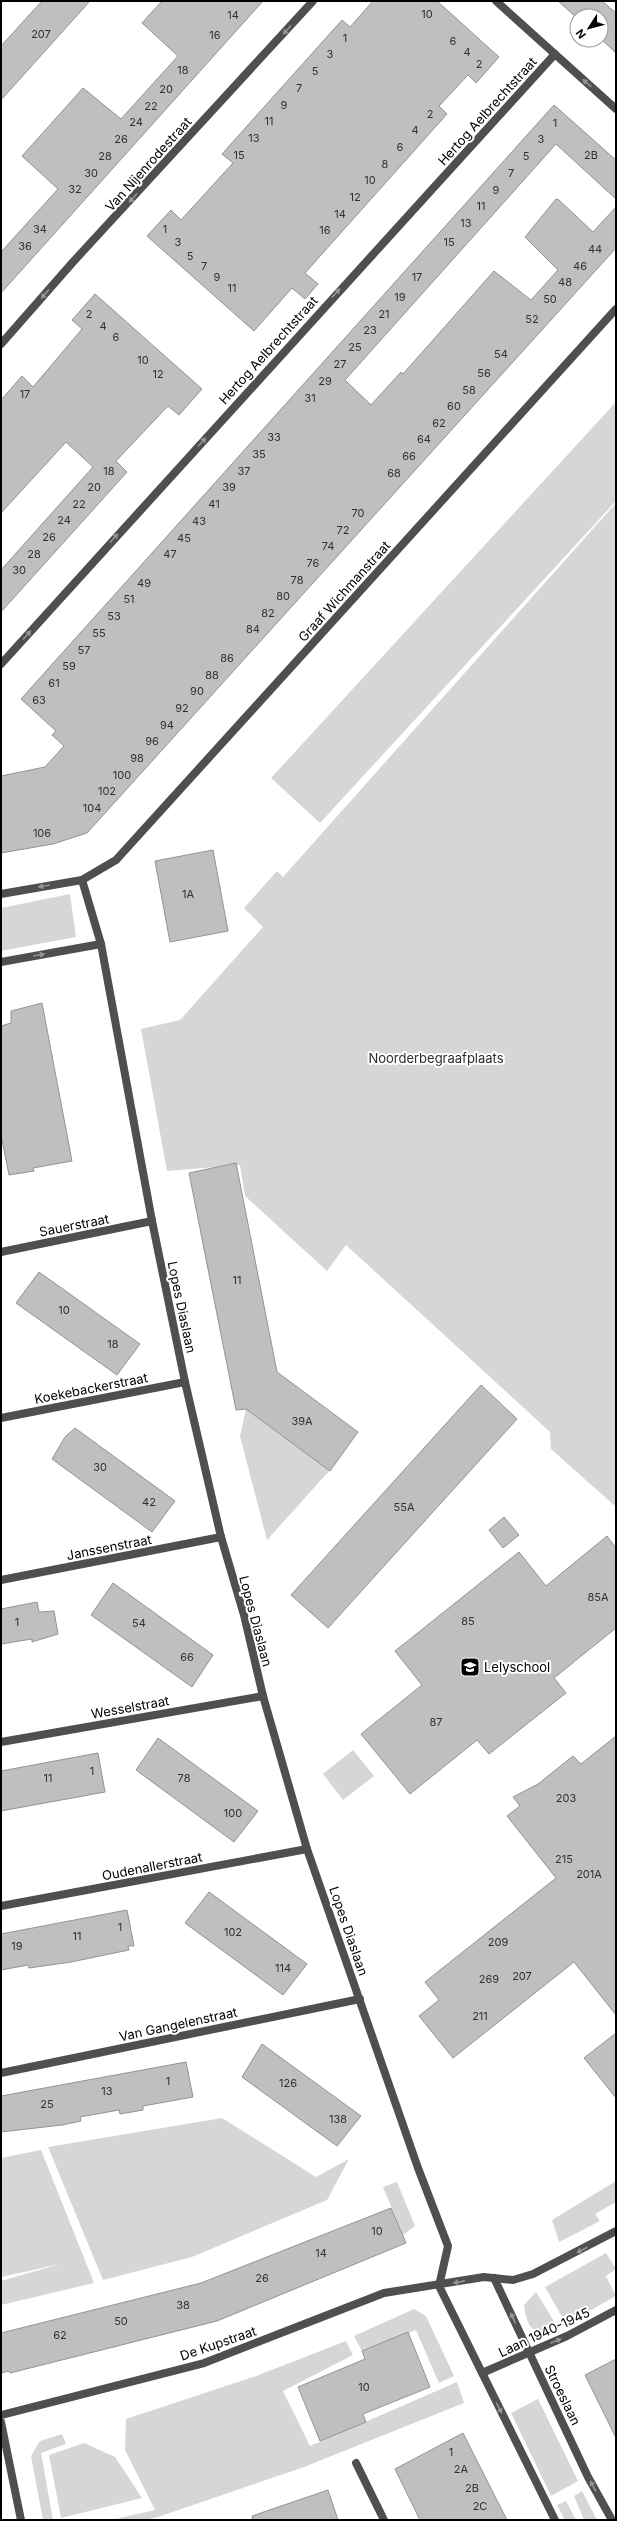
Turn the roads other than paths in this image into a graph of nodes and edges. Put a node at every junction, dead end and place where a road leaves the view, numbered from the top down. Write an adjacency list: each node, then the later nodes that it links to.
1 (313, 1): 6 (street, Van Nijenrodestraat, one-way to 6)
2 (496, 1): 3 (street)
3 (555, 54): 4 (street, one-way to 3); 7 (street, Hertog Aelbrechtstraat, one-way to 3)
4 (616, 109)
5 (616, 309): 8 (street, Graaf Wichmanstraat)
6 (1, 344)
7 (1, 664)
8 (82, 880): 9 (street, Graaf Wichmanstraat, one-way to 9); 10 (street)
9 (1, 894)
10 (101, 944): 11 (street, one-way to 10); 12 (street, Lopes Diaslaan)
11 (1, 962)
12 (152, 1221): 13 (street, Sauerstraat); 14 (street, Lopes Diaslaan)
13 (1, 1252)
14 (185, 1382): 15 (street, Koekebackerstraat); 16 (street, Lopes Diaslaan)
15 (1, 1418)
16 (221, 1538): 17 (street, Janssenstraat); 18 (street, Lopes Diaslaan)
17 (1, 1580)
18 (263, 1696): 19 (street, Wesselstraat); 20 (street, Lopes Diaslaan)
19 (1, 1742)
20 (307, 1849): 21 (street, Oudenallerstraat); 22 (street, Lopes Diaslaan)
21 (1, 1906)
22 (360, 1999): 23 (street, Van Gangelenstraat); 26 (street, Lopes Diaslaan)
23 (1, 2073)
24 (616, 2231): 25 (street, one-way to 25)
25 (494, 2278): 26 (street, one-way to 26); 28 (street, Stroeslaan, one-way to 25)
26 (439, 2286): 29 (street); 30 (street, De Kupstraat)
27 (616, 2310): 28 (street, Laan 1940-1945, one-way to 27)
28 (529, 2353): 29 (street, Laan 1940-1945); 36 (street, Stroeslaan, one-way to 28)
29 (482, 2373): 35 (street, one-way to 35)
30 (1, 2415)
31 (1, 2422): 33 (street)
32 (356, 2463): 34 (street)
33 (21, 2520)
34 (384, 2520)
35 (555, 2520)
36 (612, 2520)

